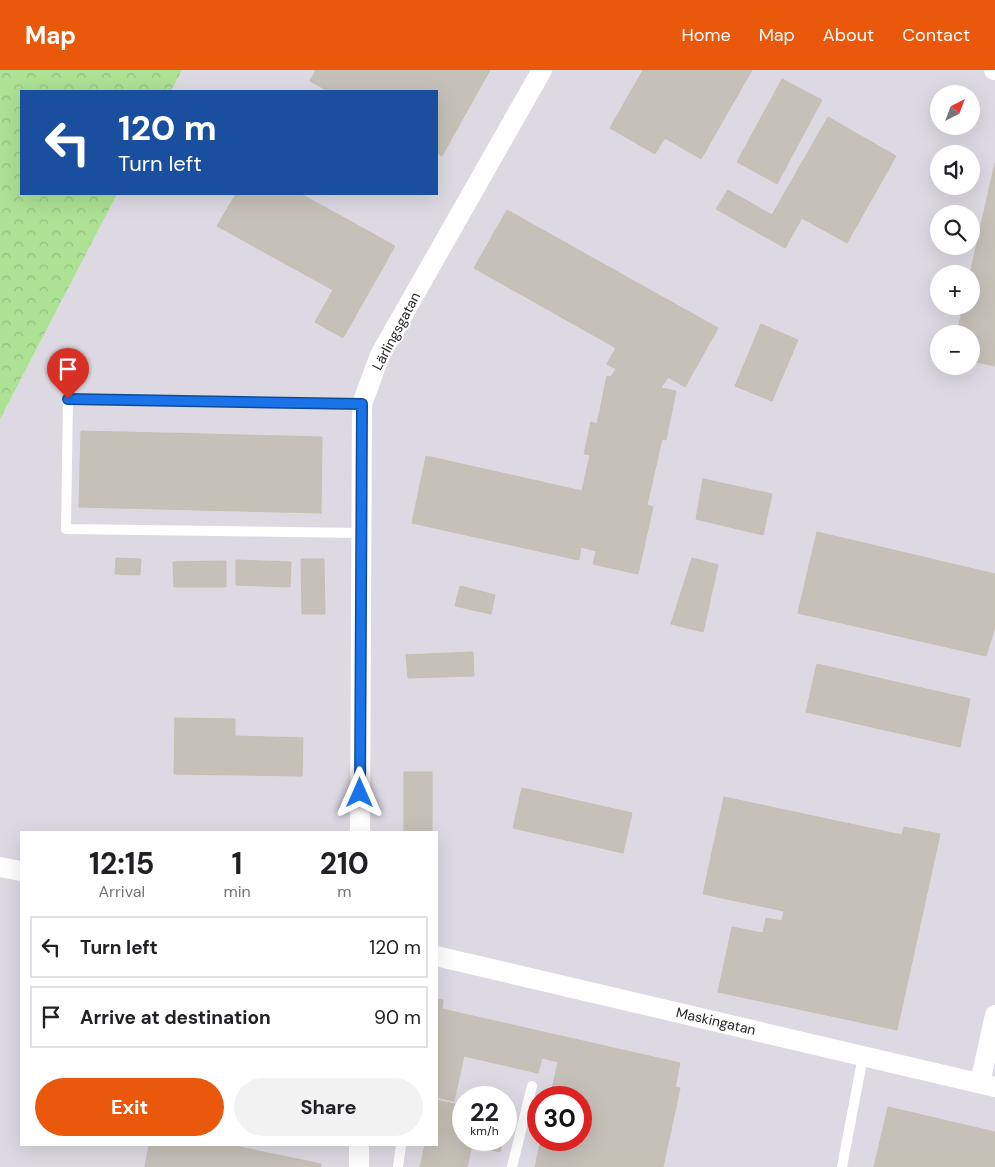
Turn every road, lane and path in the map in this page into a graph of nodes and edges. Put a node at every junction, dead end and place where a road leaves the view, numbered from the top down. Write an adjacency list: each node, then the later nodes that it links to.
1 (542, 70): 2 (street, Lärlingsgatan)
2 (362, 404): 3 (street, Lärlingsgatan); 3 (lane)
3 (361, 533): 4 (street, Lärlingsgatan)
4 (360, 831)
5 (0, 867): 6 (street)
6 (20, 871)
7 (438, 956): 9 (street, Maskingatan)
8 (995, 1015): 10 (street)
9 (863, 1056): 10 (street, Maskingatan); 17 (lane)
10 (988, 1085)
11 (527, 1106): 16 (lane)
12 (359, 1146): 14 (street)
13 (401, 1146): 15 (lane)
14 (359, 1167)
15 (398, 1167)
16 (512, 1167)
17 (842, 1167)

